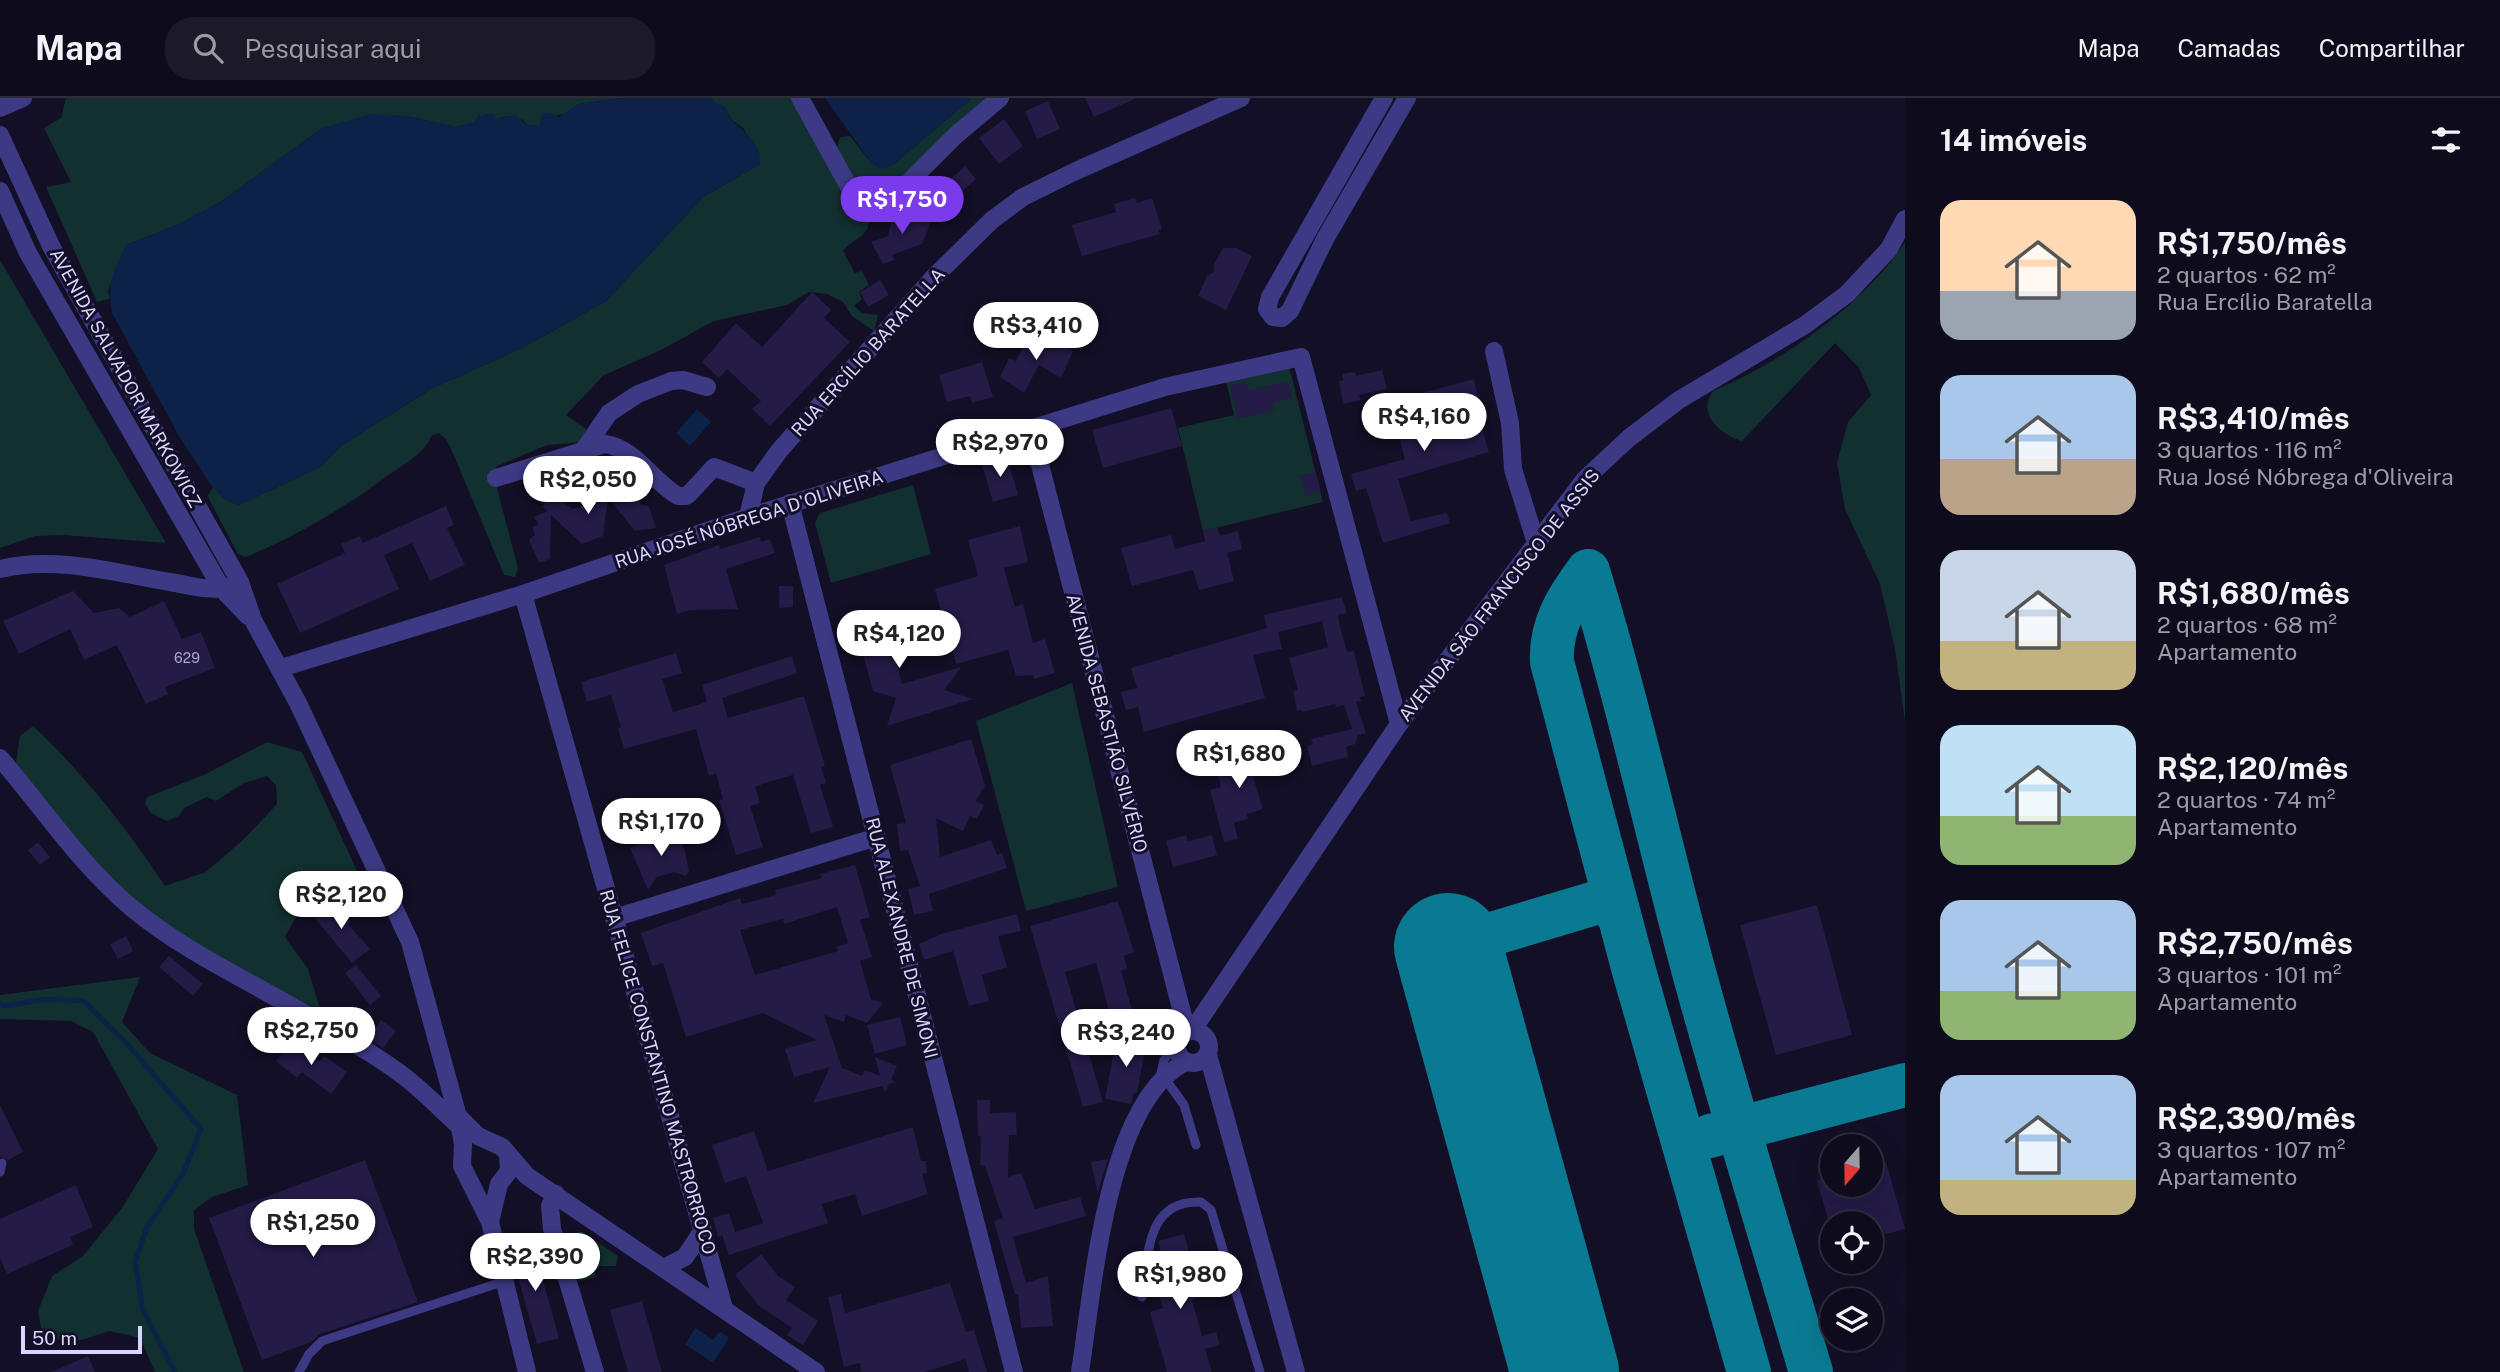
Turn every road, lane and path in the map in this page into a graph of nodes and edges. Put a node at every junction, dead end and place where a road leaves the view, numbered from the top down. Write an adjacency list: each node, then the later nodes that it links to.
1 (23, 98): 7 (street)
2 (800, 98): 3 (street)
3 (1000, 98)
4 (1241, 98): 16 (street, RUA ERCÍLIO BARATELLA)
5 (1384, 98): 6 (street)
6 (1407, 98)
7 (0, 108)
8 (0, 135): 21 (street, AVENIDA SALVADOR MARKOWICZ)
9 (0, 191): 22 (street, AVENIDA SALVADOR MARKOWICZ)
10 (1905, 219): 19 (street, AVENIDA SÃO FRANCISCO DE ASSIS)
11 (1494, 351): 19 (street)
12 (707, 387): 14 (street)
13 (1031, 430): 17 (street, RUA JOSÉ NÓBREGA D'OLIVEIRA); 26 (street, RUA JOSÉ NÓBREGA D'OLIVEIRA); 30 (street, AVENIDA SEBASTIÃO SILVÉRIO)
14 (583, 451): 15 (street); 16 (street)
15 (496, 478)
16 (756, 483): 18 (street, RUA ERCÍLIO BARATELLA)
17 (790, 503): 18 (street, RUA JOSÉ NÓBREGA D'OLIVEIRA); 28 (street, RUA ALEXANDRE DE SIMONI)
18 (748, 517): 23 (street, RUA JOSÉ NÓBREGA D'OLIVEIRA)
19 (1536, 543): 26 (street, AVENIDA SÃO FRANCISCO DE ASSIS)
20 (0, 569): 22 (street)
21 (240, 582): 22 (street); 24 (street, AVENIDA SALVADOR MARKOWICZ)
22 (222, 589): 24 (street, AVENIDA SALVADOR MARKOWICZ)
23 (523, 594): 25 (street, RUA JOSÉ NÓBREGA D'OLIVEIRA); 29 (street, RUA FELICE CONSTANTINO MASTRORROCO)
24 (253, 620): 25 (street, AVENIDA SALVADOR MARKOWICZ)
25 (281, 668): 32 (street, AVENIDA SALVADOR MARKOWICZ)
26 (1399, 724): 30 (street, AVENIDA SÃO FRANCISCO DE ASSIS)
27 (0, 758): 34 (street)
28 (877, 837): 29 (street); 54 (street, RUA ALEXANDRE DE SIMONI)
29 (614, 918): 45 (street, RUA FELICE CONSTANTINO MASTRORROCO)
30 (1190, 1029): 31 (street); 31 (street); 33 (lane)
31 (1196, 1060): 33 (street); 57 (street)
32 (444, 1070): 34 (street); 35 (street, AVENIDA SALVADOR MARKOWICZ)
33 (1162, 1077): 37 (lane); 55 (street)
34 (418, 1088): 35 (street)
35 (459, 1122): 36 (street); 38 (street, AVENIDA SALVADOR MARKOWICZ)
36 (485, 1140): 38 (street); 39 (street)
37 (1196, 1145)
38 (463, 1154): 41 (street)
39 (508, 1154): 40 (street); 42 (street)
40 (536, 1181): 42 (street); 43 (street)
41 (471, 1183): 42 (street); 44 (street)
42 (499, 1184): 44 (street)
43 (556, 1194): 46 (street); 52 (street)
44 (490, 1222): 47 (street)
45 (703, 1230): 46 (street); 49 (street, RUA FELICE CONSTANTINO MASTRORROCO)
46 (664, 1268): 49 (street)
47 (505, 1281): 50 (lane); 51 (street)
48 (1142, 1297): 56 (lane)
49 (724, 1308): 53 (street)
50 (299, 1372)
51 (527, 1372)
52 (595, 1372)
53 (816, 1372)
54 (1013, 1372)
55 (1080, 1372)
56 (1260, 1372)
57 (1296, 1372)

